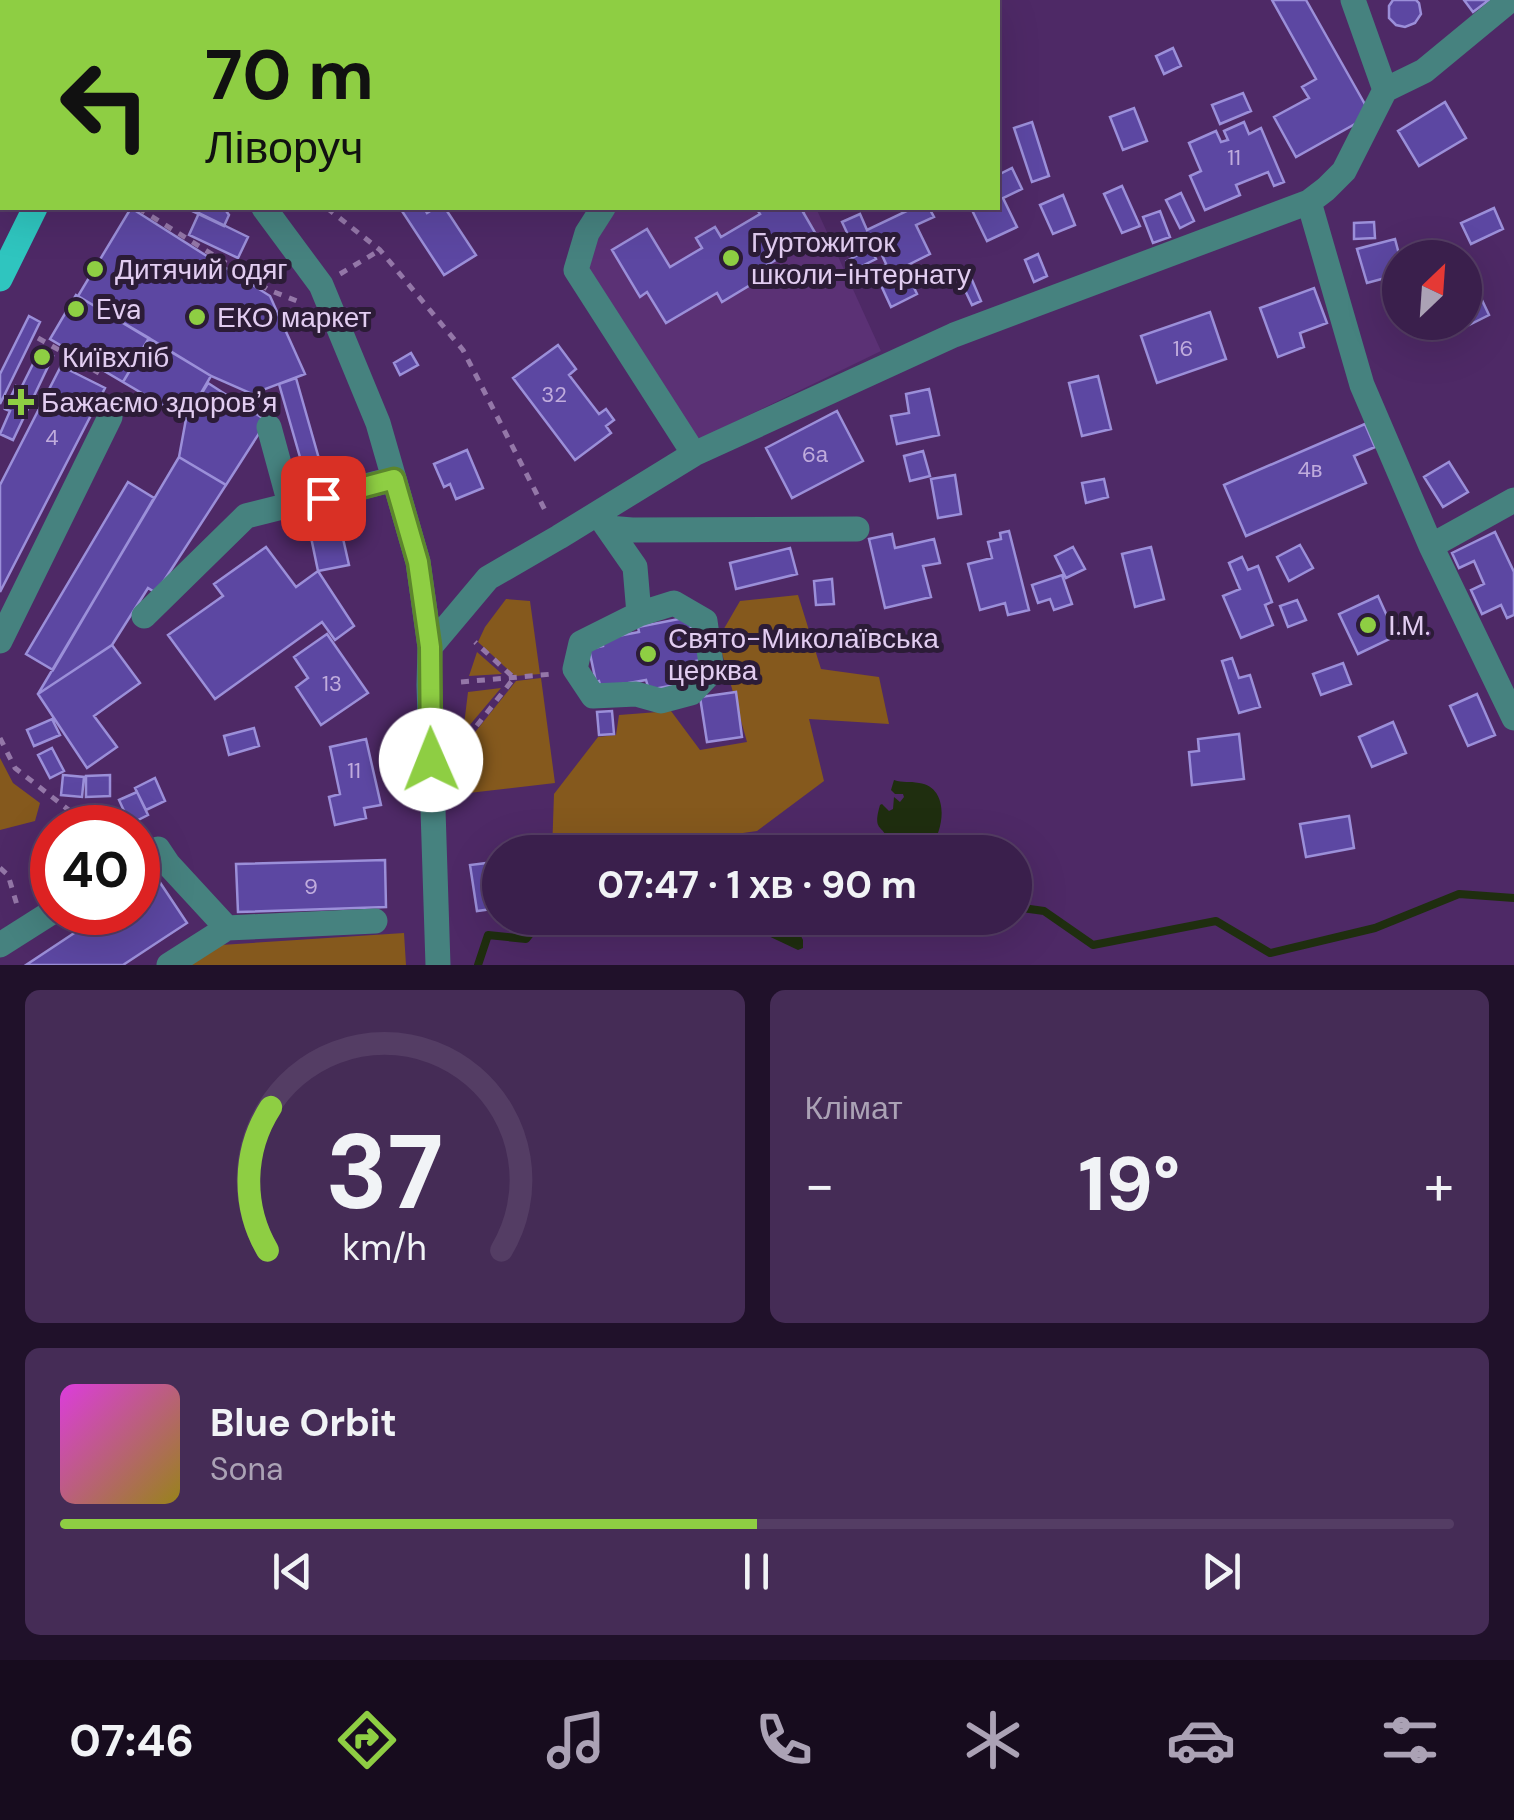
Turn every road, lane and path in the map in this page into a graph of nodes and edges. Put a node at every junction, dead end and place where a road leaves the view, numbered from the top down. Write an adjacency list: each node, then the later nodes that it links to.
1 (1353, 0): 3 (street)
2 (1508, 7): 3 (street)
3 (1385, 90): 4 (street)
4 (1309, 202): 19 (street); 26 (street)
5 (141, 210): 14 (path)
6 (265, 210): 20 (street)
7 (330, 210): 11 (path)
8 (602, 210): 19 (street)
9 (30, 216): 10 (street); 13 (main road)
10 (0, 246)
11 (380, 250): 12 (path); 24 (path)
12 (350, 269)
13 (0, 279)
14 (302, 303)
15 (38, 338): 16 (path)
16 (99, 374)
17 (110, 416): 29 (street)
18 (269, 427): 22 (street)
19 (694, 454): 23 (street)
20 (394, 479): 22 (street); 31 (street)
21 (1514, 500): 26 (street)
22 (290, 504): 28 (street)
23 (603, 520): 25 (street); 27 (street); 31 (street)
24 (552, 522)
25 (857, 528)
26 (1430, 546): 35 (street)
27 (639, 614): 27 (street)
28 (144, 616)
29 (0, 641)
30 (474, 642): 33 (path)
31 (430, 647): 47 (street)
32 (543, 676): 33 (path)
33 (514, 678): 34 (path); 37 (path)
34 (462, 682)
35 (1514, 718)
36 (0, 738): 38 (path)
37 (455, 754)
38 (62, 805)
39 (160, 852): 44 (street)
40 (0, 868): 43 (path)
41 (375, 921): 44 (street)
42 (30, 925): 43 (street)
43 (24, 928): 45 (street)
44 (227, 928): 46 (street)
45 (0, 944)
46 (169, 965)
47 (438, 965)

